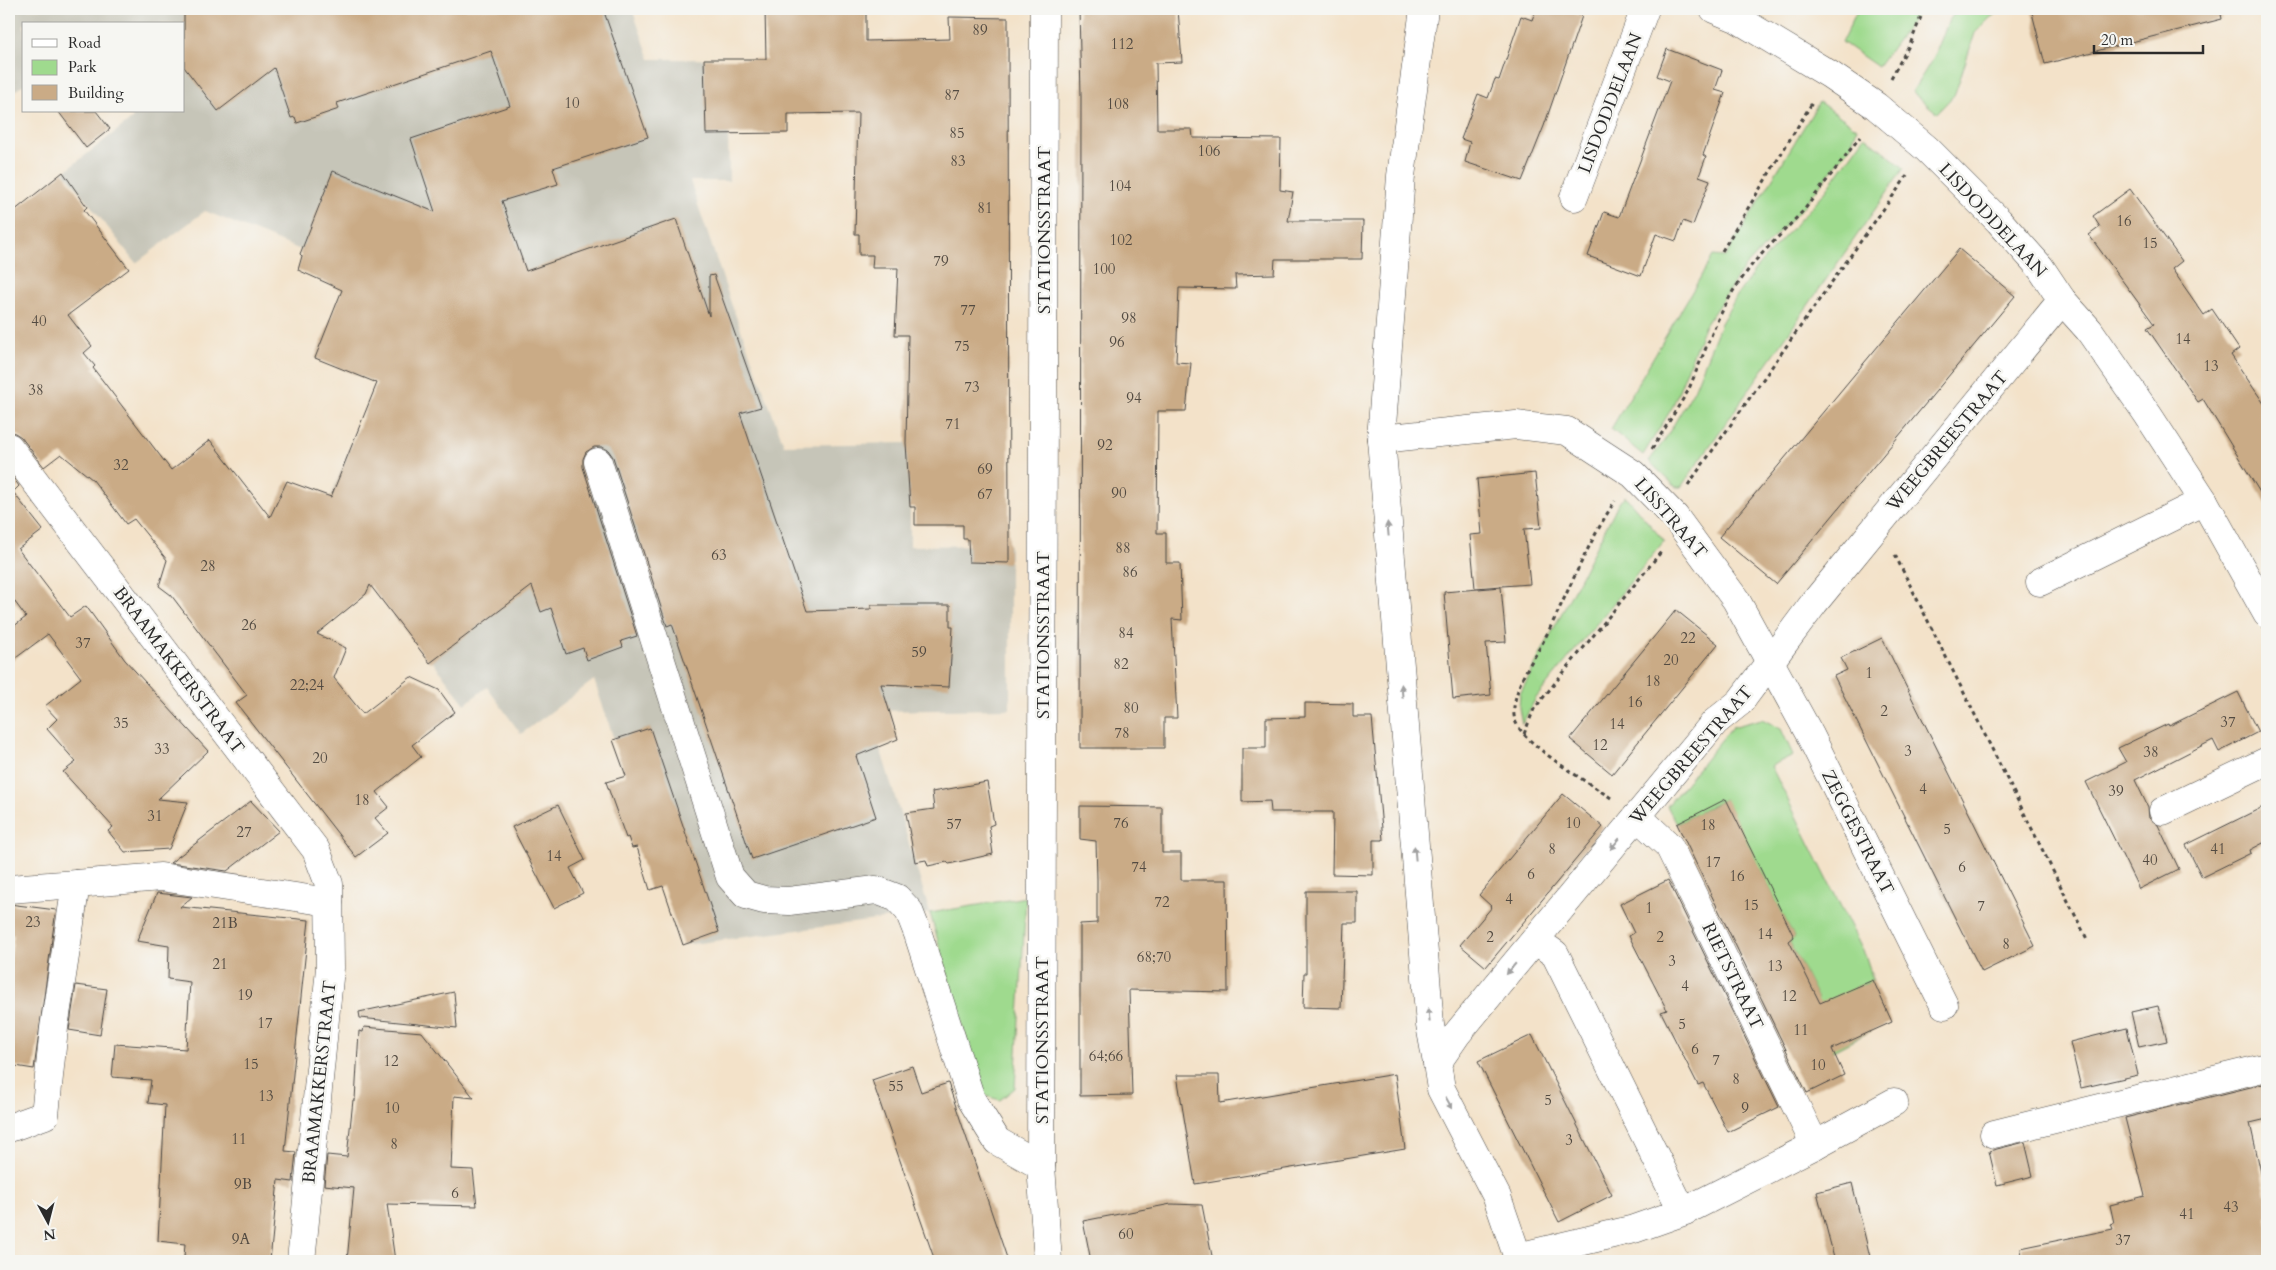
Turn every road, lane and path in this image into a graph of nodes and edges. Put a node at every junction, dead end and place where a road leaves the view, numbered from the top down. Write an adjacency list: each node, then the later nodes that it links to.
1 (1044, 9): 37 (street, STATIONSSTRAAT)
2 (1424, 9): 12 (street)
3 (1645, 9): 9 (street, LISDODDELAAN)
4 (1714, 9): 6 (street, LISDODDELAAN)
5 (1924, 9): 7 (path)
6 (1830, 74): 7 (street, LISDODDELAAN); 10 (path)
7 (1876, 106): 8 (street, LISDODDELAAN)
8 (1927, 149): 11 (street, LISDODDELAAN); 16 (path)
9 (1574, 197)
10 (1722, 251)
11 (2062, 300): 15 (street, LISDODDELAAN); 17 (street, WEEGBREESTRAAT)
12 (1381, 439): 16 (street, LISSTRAAT); 31 (street, one-way to 12)
13 (9, 447): 27 (street, BRAAMAKKERSTRAAT)
14 (598, 462): 37 (street)
15 (2204, 501): 18 (street); 19 (street, LISDODDELAAN)
16 (1675, 517): 20 (street, LISSTRAAT); 21 (path)
17 (1875, 529): 20 (street, WEEGBREESTRAAT); 28 (path)
18 (2040, 582)
19 (2267, 614)
20 (1771, 661): 24 (street, WEEGBREESTRAAT); 30 (street, ZEGGESTRAAT)
21 (1524, 735)
22 (2267, 761): 23 (street)
23 (2163, 811)
24 (1637, 816): 29 (street, WEEGBREESTRAAT, one-way to 29); 36 (street, RIETSTRAAT)
25 (76, 884): 26 (street); 27 (street); 34 (street)
26 (9, 889)
27 (329, 902): 40 (street, BRAAMAKKERSTRAAT)
28 (2087, 938)
29 (1535, 940): 31 (street, WEEGBREESTRAAT, one-way to 31); 38 (street)
30 (1944, 1005)
31 (1437, 1063): 39 (street, one-way to 39)
32 (2267, 1067): 35 (street)
33 (1894, 1102): 36 (street)
34 (9, 1128)
35 (1994, 1134)
36 (1815, 1145): 39 (street)
37 (1041, 1166): 41 (street, STATIONSSTRAAT)
38 (1676, 1198)
39 (1519, 1259)
40 (301, 1261)
41 (1048, 1261)

